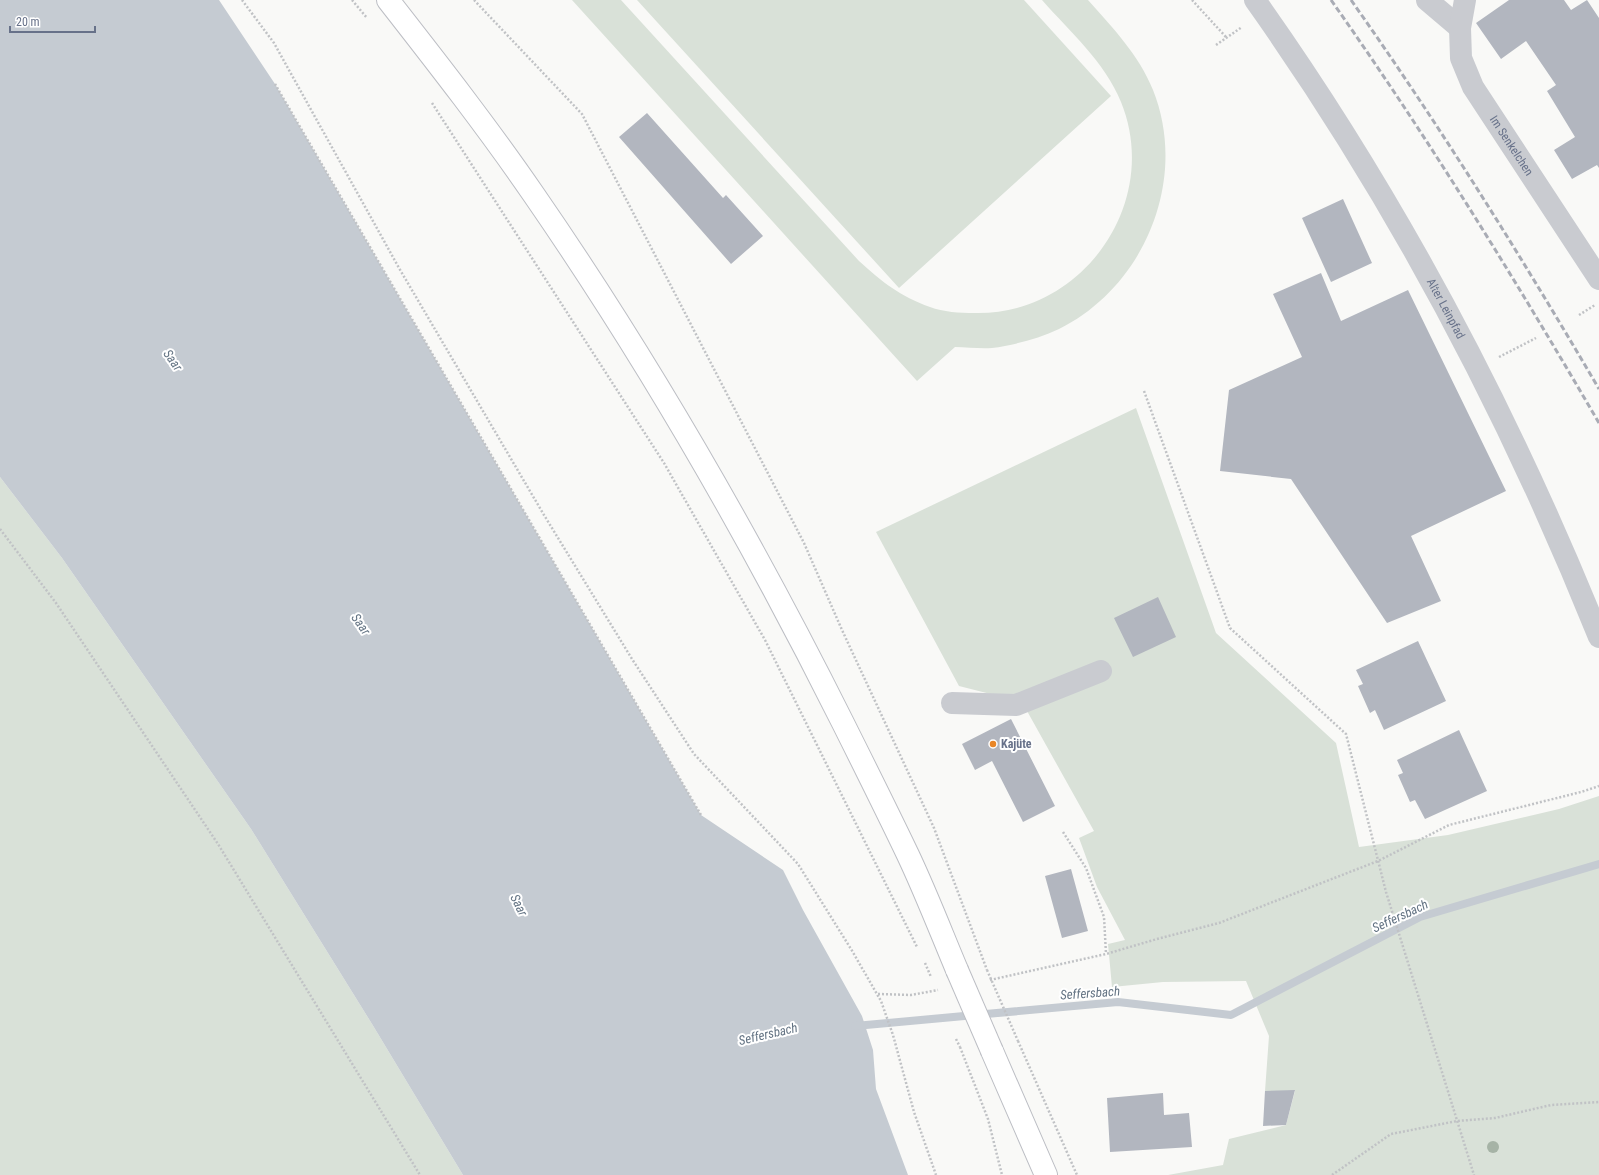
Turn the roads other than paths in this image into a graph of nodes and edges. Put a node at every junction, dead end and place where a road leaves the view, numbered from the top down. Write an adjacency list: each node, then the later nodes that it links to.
1 (388, 0): 10 (main road, bridge)
2 (1427, 0): 5 (street)
3 (1465, 0): 5 (street, Im Senkelchen)
4 (1260, 6): 7 (street, Alter Leinpfad)
5 (1460, 28): 6 (street, Im Senkelchen)
6 (1599, 279)
7 (1599, 637)
8 (1101, 671): 9 (street)
9 (952, 703)
10 (1046, 1175)

